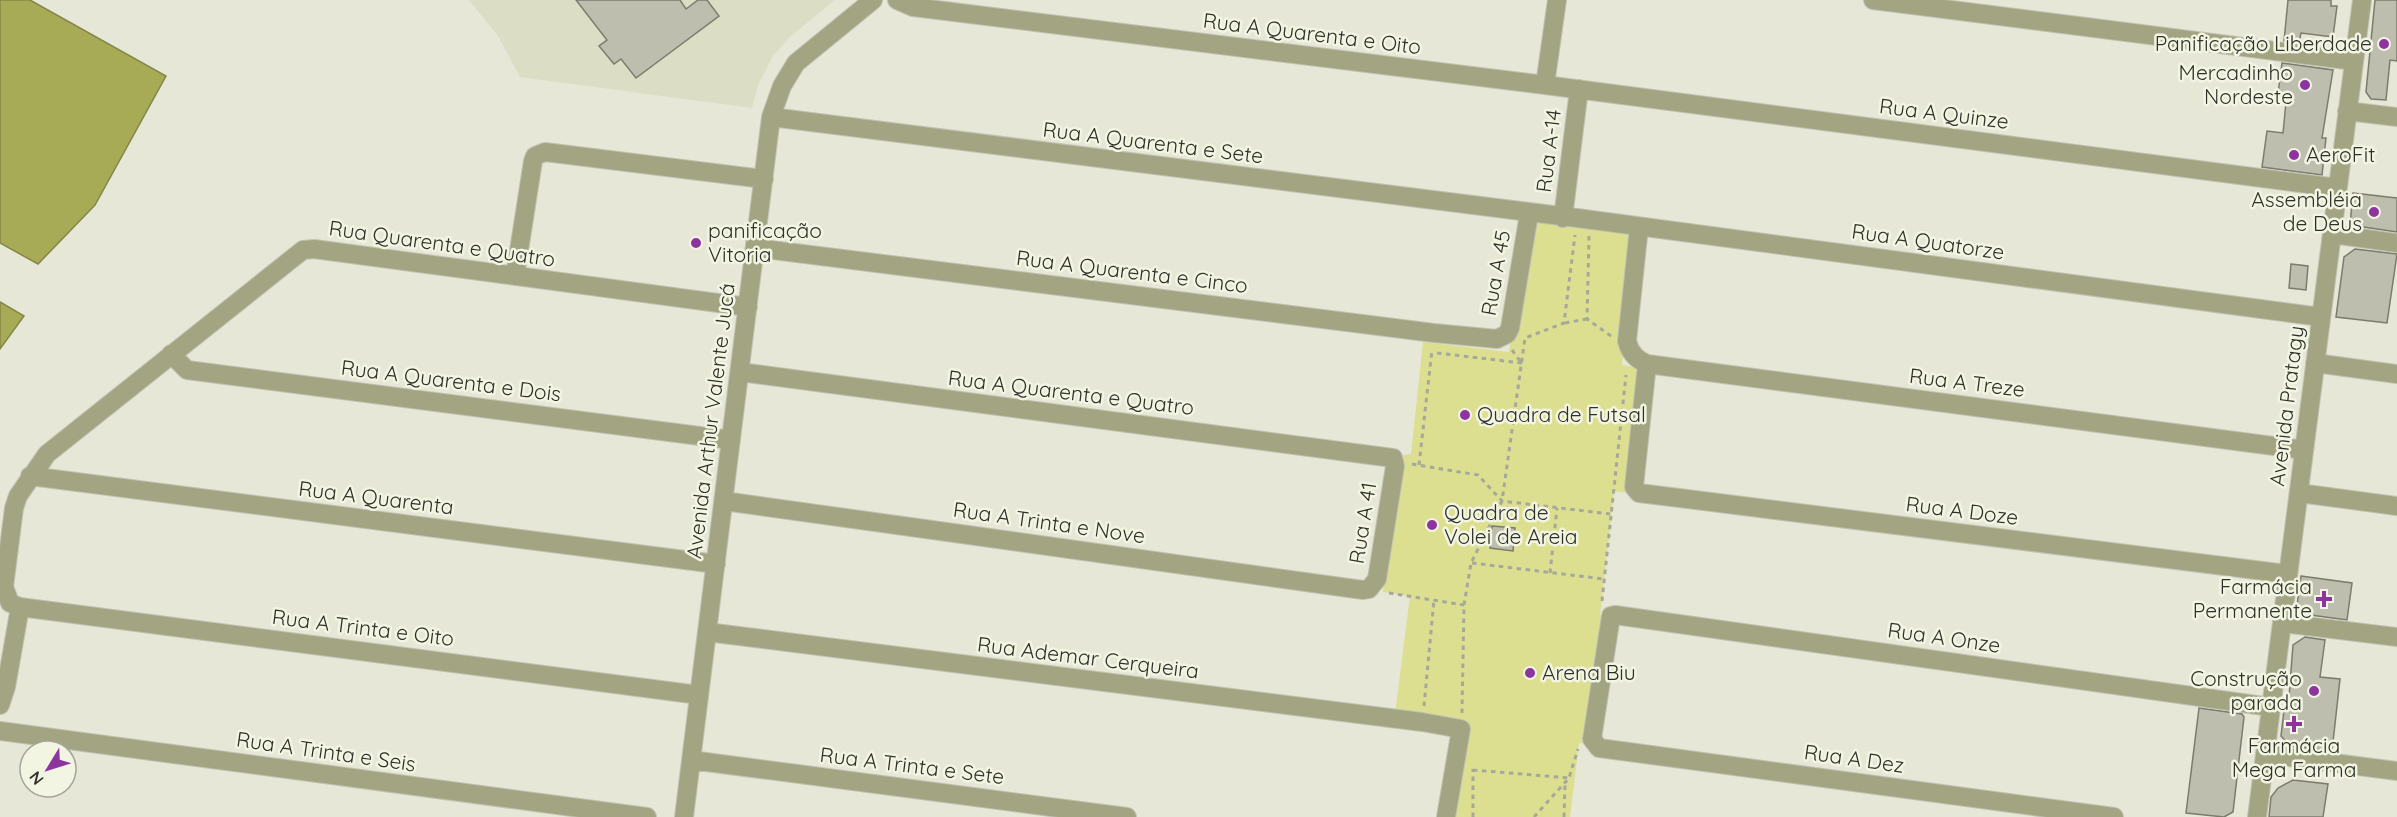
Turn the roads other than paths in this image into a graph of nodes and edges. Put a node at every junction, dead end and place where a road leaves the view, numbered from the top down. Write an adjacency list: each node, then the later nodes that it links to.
1 (873, 0): 10 (street, Avenida Arthur Valente Jucá)
2 (897, 0): 7 (street, Rua A Quarenta e Oito)
3 (1557, 0): 7 (street)
4 (1873, 0): 6 (street)
5 (2362, 0): 6 (street, Avenida Pratagy)
6 (2354, 61): 9 (street, Avenida Pratagy)
7 (1545, 85): 8 (street, Rua A Quinze)
8 (1579, 89): 13 (street, Rua A Quinze); 15 (street, Rua A-14)
9 (2347, 111): 11 (street); 13 (street, Avenida Pratagy)
10 (771, 117): 12 (street, Avenida Arthur Valente Jucá); 14 (street, Rua A Quarenta e Sete)
11 (2397, 117)
12 (764, 178): 19 (street, Avenida Arthur Valente Jucá); 20 (street)
13 (2337, 188): 17 (street, Avenida Pratagy)
14 (1529, 214): 15 (street, Rua A Quatorze); 23 (street, Rua A 45)
15 (1577, 219): 16 (street, Rua A Quatorze)
16 (1639, 227): 22 (street, Rua A Quatorze); 26 (street)
17 (2332, 234): 18 (street); 22 (street, Avenida Pratagy)
18 (2397, 243)
19 (756, 248): 21 (street, Avenida Arthur Valente Jucá); 23 (street, Rua A Quarenta e Cinco)
20 (515, 276): 21 (street, Rua Quarenta e Quatro); 24 (street, Rua Quarenta e Quatro)
21 (748, 308): 27 (street, Avenida Arthur Valente Jucá)
22 (2321, 317): 25 (street, Avenida Pratagy)
23 (1503, 338)
24 (171, 354): 29 (street, Rua A Quarenta e Dois); 32 (street, Rua Quarenta e Quatro)
25 (2315, 363): 28 (street); 30 (street, Avenida Pratagy)
26 (1647, 364): 30 (street, Rua A Treze); 37 (street, Rua A Doze)
27 (740, 372): 29 (street, Avenida Arthur Valente Jucá); 31 (street, Rua A Quarenta e Quatro)
28 (2397, 374)
29 (731, 440): 34 (street, Avenida Arthur Valente Jucá)
30 (2304, 450): 33 (street, Avenida Pratagy)
31 (1395, 461): 38 (street, Rua A 41)
32 (30, 476): 36 (street, Rua A Quarenta); 39 (street, Rua Quarenta e Quatro)
33 (2299, 493): 35 (street); 37 (street, Avenida Pratagy)
34 (724, 501): 36 (street, Avenida Arthur Valente Jucá); 38 (street, Rua A Trinta e Nove)
35 (2397, 506)
36 (716, 564): 41 (street, Avenida Arthur Valente Jucá)
37 (2288, 574): 40 (street, Avenida Pratagy)
38 (1369, 589)
39 (20, 607): 43 (street, Rua A Trinta e Oito); 44 (street)
40 (2282, 623): 42 (street); 45 (street, Avenida Pratagy)
41 (707, 632): 43 (street, Avenida Arthur Valente Jucá); 54 (street, Rua Ademar Cerqueira)
42 (2397, 638)
43 (699, 695): 49 (street, Avenida Arthur Valente Jucá)
44 (0, 705)
45 (2271, 707): 47 (street, Rua A Onze); 48 (street, Avenida Pratagy)
46 (0, 731): 51 (street, Rua A Trinta e Seis)
47 (1586, 742): 55 (street, Rua A Dez)
48 (2265, 754): 50 (street); 56 (street, Avenida Pratagy)
49 (691, 760): 52 (street, Avenida Arthur Valente Jucá); 53 (street, Rua A Trinta e Sete)
50 (2397, 771)
51 (647, 817)
52 (684, 817)
53 (1127, 817)
54 (1446, 817)
55 (2114, 817)
56 (2257, 817)

